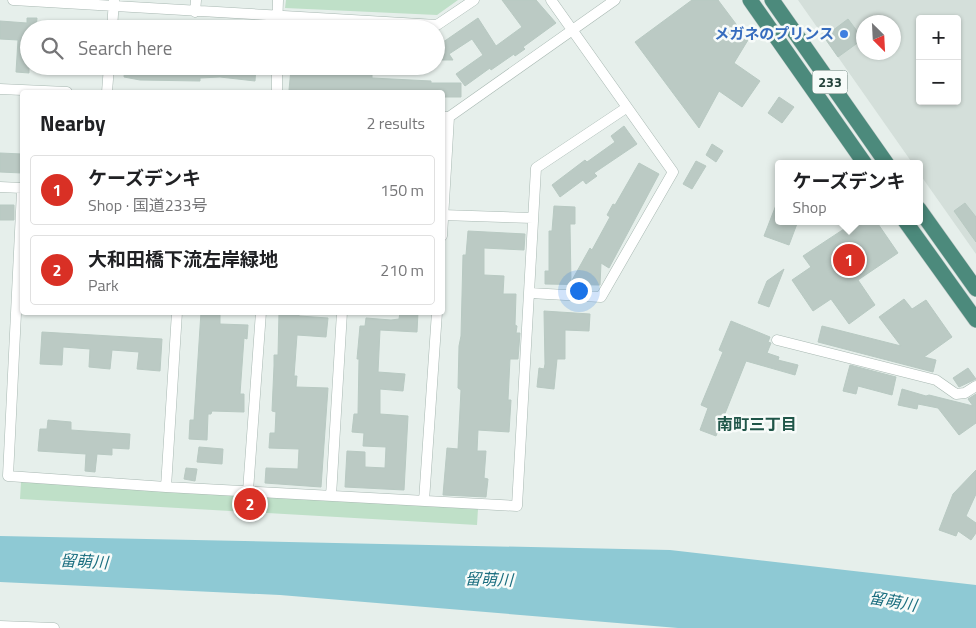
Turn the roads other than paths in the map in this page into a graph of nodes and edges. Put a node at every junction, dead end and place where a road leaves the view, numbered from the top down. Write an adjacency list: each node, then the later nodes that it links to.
1 (13, 0): 2 (street)
2 (30, 0): 10 (street)
3 (196, 0): 11 (street)
4 (278, 0): 12 (street)
5 (474, 0): 16 (street)
6 (551, 0): 17 (street)
7 (615, 0): 17 (street)
8 (750, 0): 27 (highway, 233)
9 (772, 0): 28 (highway, 233)
10 (113, 4): 11 (street); 13 (street)
11 (195, 12): 12 (street)
12 (276, 17): 14 (street); 15 (street)
13 (112, 20)
14 (276, 20)
15 (336, 20)
16 (444, 20)
17 (573, 30): 24 (street); 25 (street)
18 (108, 75): 22 (street)
19 (277, 75): 23 (street)
20 (0, 89): 21 (street)
21 (22, 90)
22 (107, 90)
23 (278, 90)
24 (626, 108): 33 (street); 37 (street)
25 (446, 117): 26 (street)
26 (445, 150)
27 (862, 160)
28 (884, 160)
29 (0, 187): 30 (street)
30 (20, 190)
31 (445, 215): 33 (street)
32 (923, 215): 36 (highway)
33 (533, 218): 37 (street)
34 (908, 225): 42 (highway)
35 (20, 231): 45 (street)
36 (976, 289)
37 (530, 293): 48 (street)
38 (178, 315): 45 (street)
39 (261, 315): 46 (street)
40 (342, 315): 47 (street)
41 (437, 315): 48 (street)
42 (976, 320)
43 (777, 340): 44 (street)
44 (976, 386)
45 (166, 487): 46 (street)
46 (248, 491): 47 (street)
47 (331, 496): 48 (street)
48 (424, 501)
49 (0, 626): 50 (street)
50 (54, 628)

